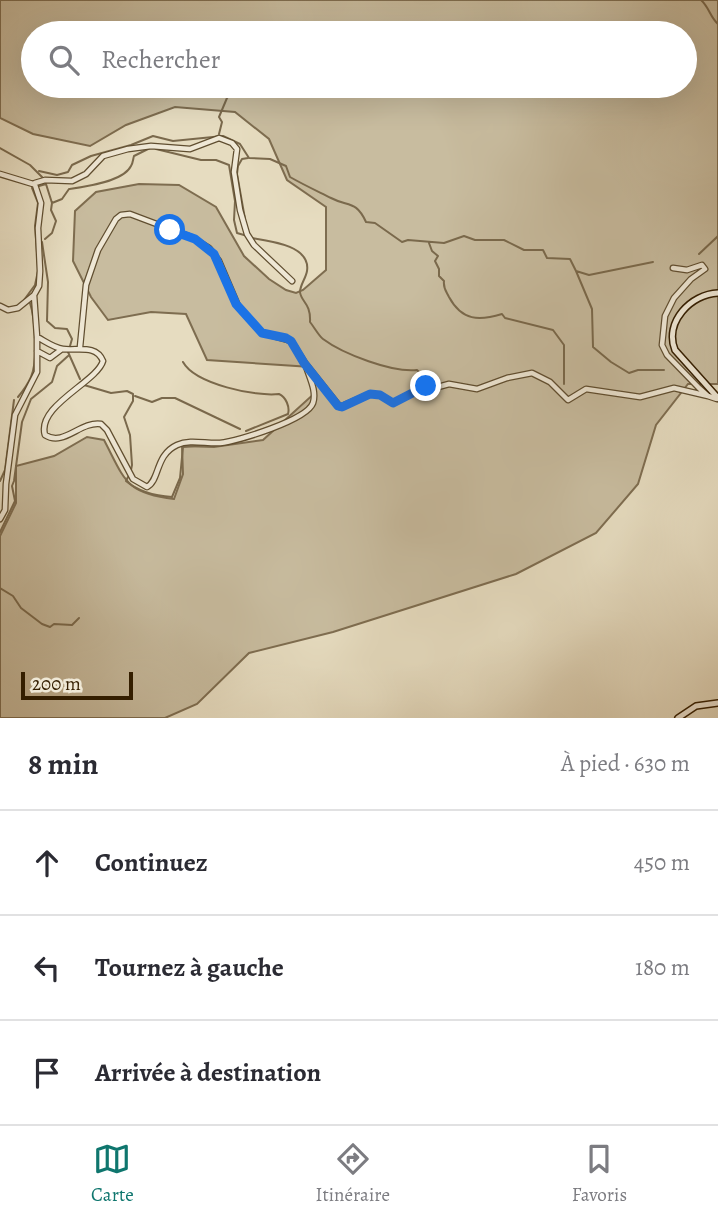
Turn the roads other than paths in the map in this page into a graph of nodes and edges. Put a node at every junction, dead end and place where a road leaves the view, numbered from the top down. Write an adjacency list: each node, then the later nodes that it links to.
1 (0, 174): 2 (street)
2 (34, 184): 4 (street); 6 (street)
3 (673, 268): 13 (street)
4 (292, 281)
5 (718, 293): 14 (street)
6 (34, 295): 7 (street); 8 (street)
7 (0, 306)
8 (37, 337): 10 (street); 11 (street)
9 (80, 347): 10 (street); 12 (street); 12 (street)
10 (62, 349): 11 (street)
11 (37, 351): 15 (street)
12 (304, 363): 13 (street)
13 (708, 396): 14 (street)
14 (718, 399)
15 (0, 520)
16 (718, 703): 17 (street)
17 (678, 718)

